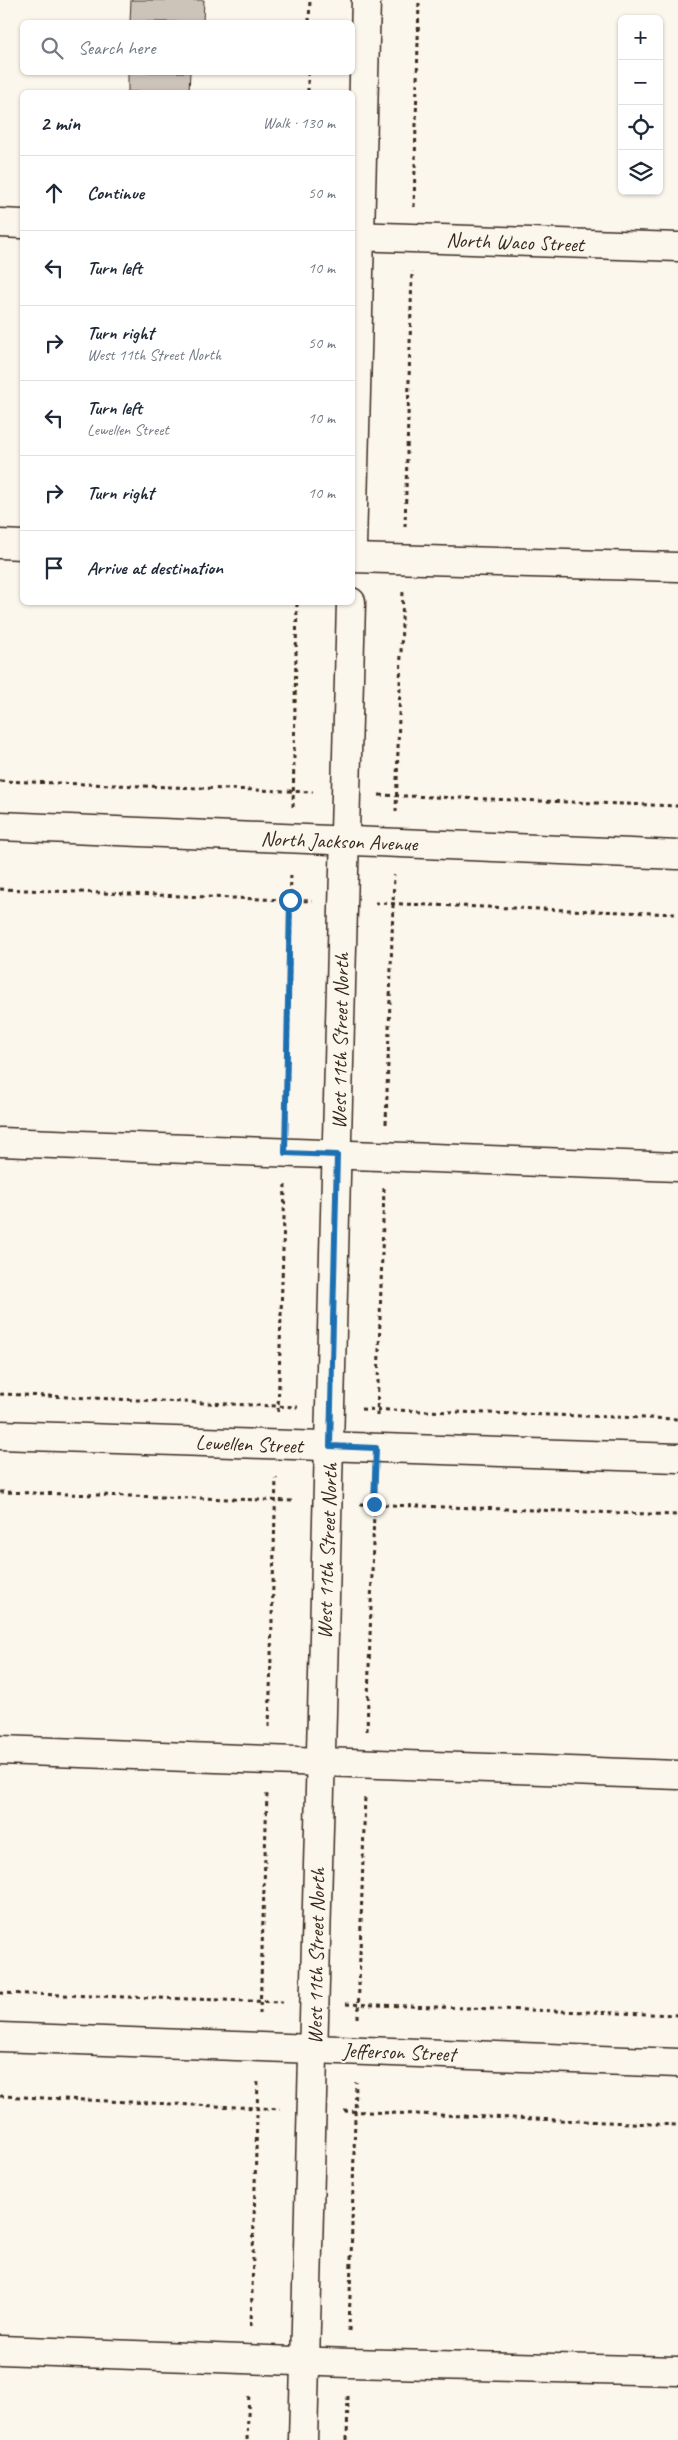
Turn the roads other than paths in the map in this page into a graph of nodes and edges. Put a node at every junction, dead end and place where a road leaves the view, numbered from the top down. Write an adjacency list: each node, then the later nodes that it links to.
1 (366, 0): 4 (street)
2 (0, 224): 3 (street)
3 (20, 224)
4 (356, 236): 5 (street, North Waco Street); 6 (street)
5 (678, 247)
6 (355, 314)
7 (0, 544): 8 (street)
8 (20, 545)
9 (355, 558): 10 (street)
10 (678, 567)
11 (351, 605): 13 (street, West 11th Street North)
12 (0, 826): 13 (street, North Jackson Avenue)
13 (345, 841): 14 (street, North Jackson Avenue); 16 (street, West 11th Street North)
14 (678, 855)
15 (0, 1142): 16 (street)
16 (337, 1155): 17 (street); 19 (street, West 11th Street North)
17 (678, 1167)
18 (0, 1435): 19 (street, Lewellen Street)
19 (330, 1446): 20 (street, Lewellen Street); 22 (street, West 11th Street North)
20 (678, 1458)
21 (0, 1750): 22 (street)
22 (322, 1763): 23 (street); 25 (street, West 11th Street North)
23 (678, 1775)
24 (0, 2037): 25 (street, Jefferson Street)
25 (314, 2049): 26 (street, Jefferson Street); 28 (street, West 11th Street North)
26 (678, 2063)
27 (0, 2350): 28 (street)
28 (306, 2361): 29 (street); 30 (street, West 11th Street North)
29 (678, 2371)
30 (303, 2440)

